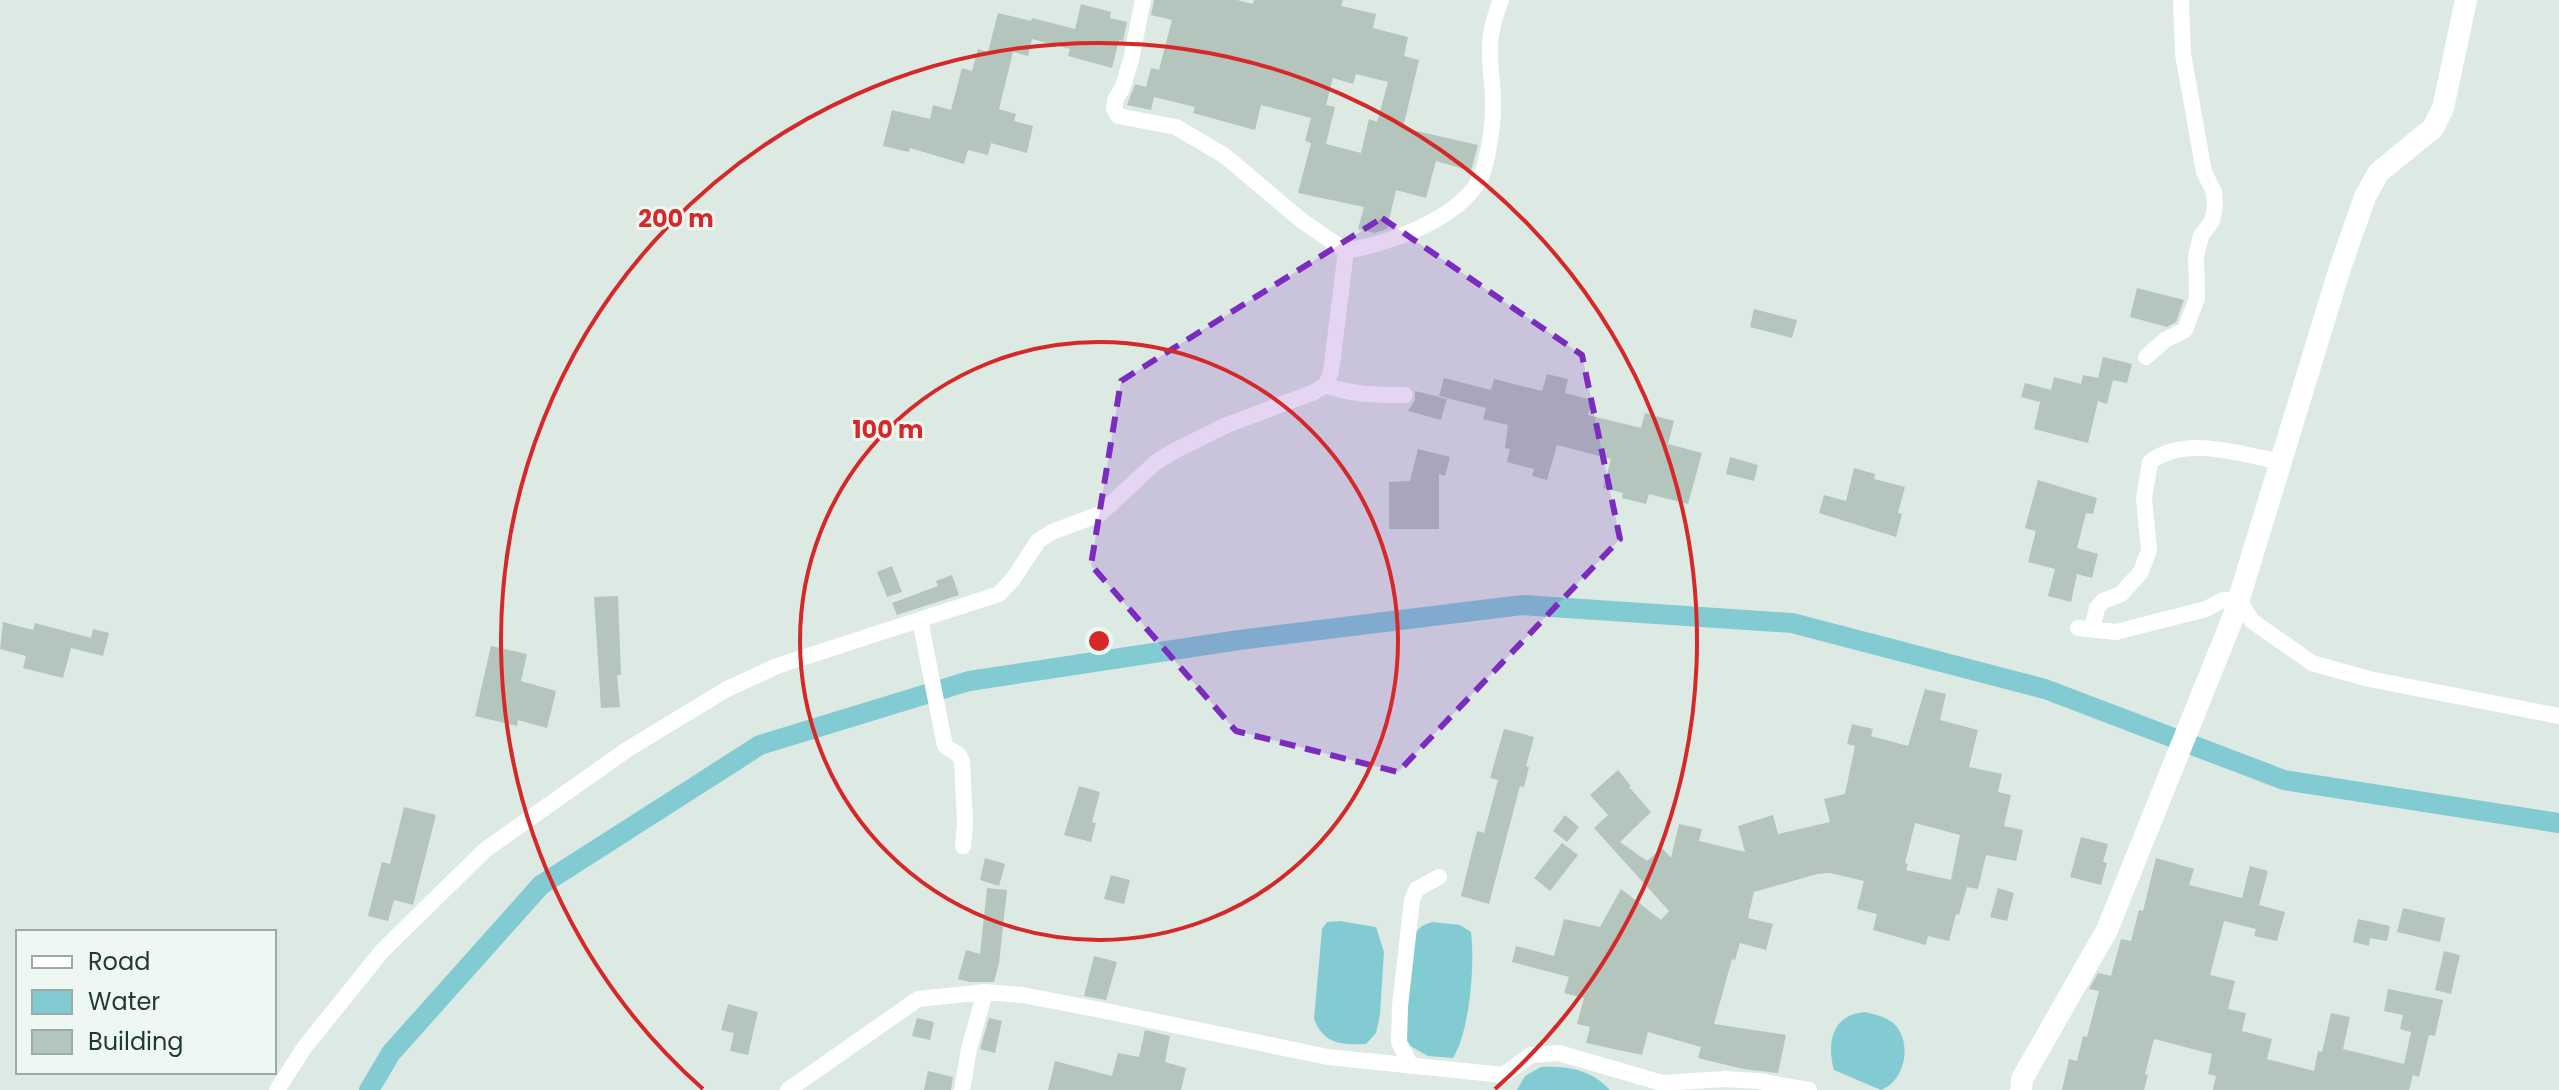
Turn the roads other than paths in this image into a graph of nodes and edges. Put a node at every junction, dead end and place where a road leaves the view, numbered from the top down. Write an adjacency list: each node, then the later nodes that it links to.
1 (1143, 0): 5 (street)
2 (1501, 0): 5 (street)
3 (2181, 0): 6 (street)
4 (2466, 0): 9 (street)
5 (1346, 251): 7 (street)
6 (2146, 357)
7 (1326, 385): 8 (street); 11 (street)
8 (1405, 395)
9 (2281, 462): 10 (street); 10 (street)
10 (2236, 607): 12 (street); 22 (street)
11 (920, 625): 13 (street); 18 (street)
12 (2559, 716)
13 (963, 846)
14 (1439, 877): 16 (street)
15 (985, 992): 16 (street); 19 (street); 20 (street)
16 (1411, 1066): 17 (street)
17 (1504, 1083): 21 (street)
18 (277, 1090)
19 (788, 1090)
20 (962, 1090)
21 (1809, 1090)
22 (2021, 1090)

